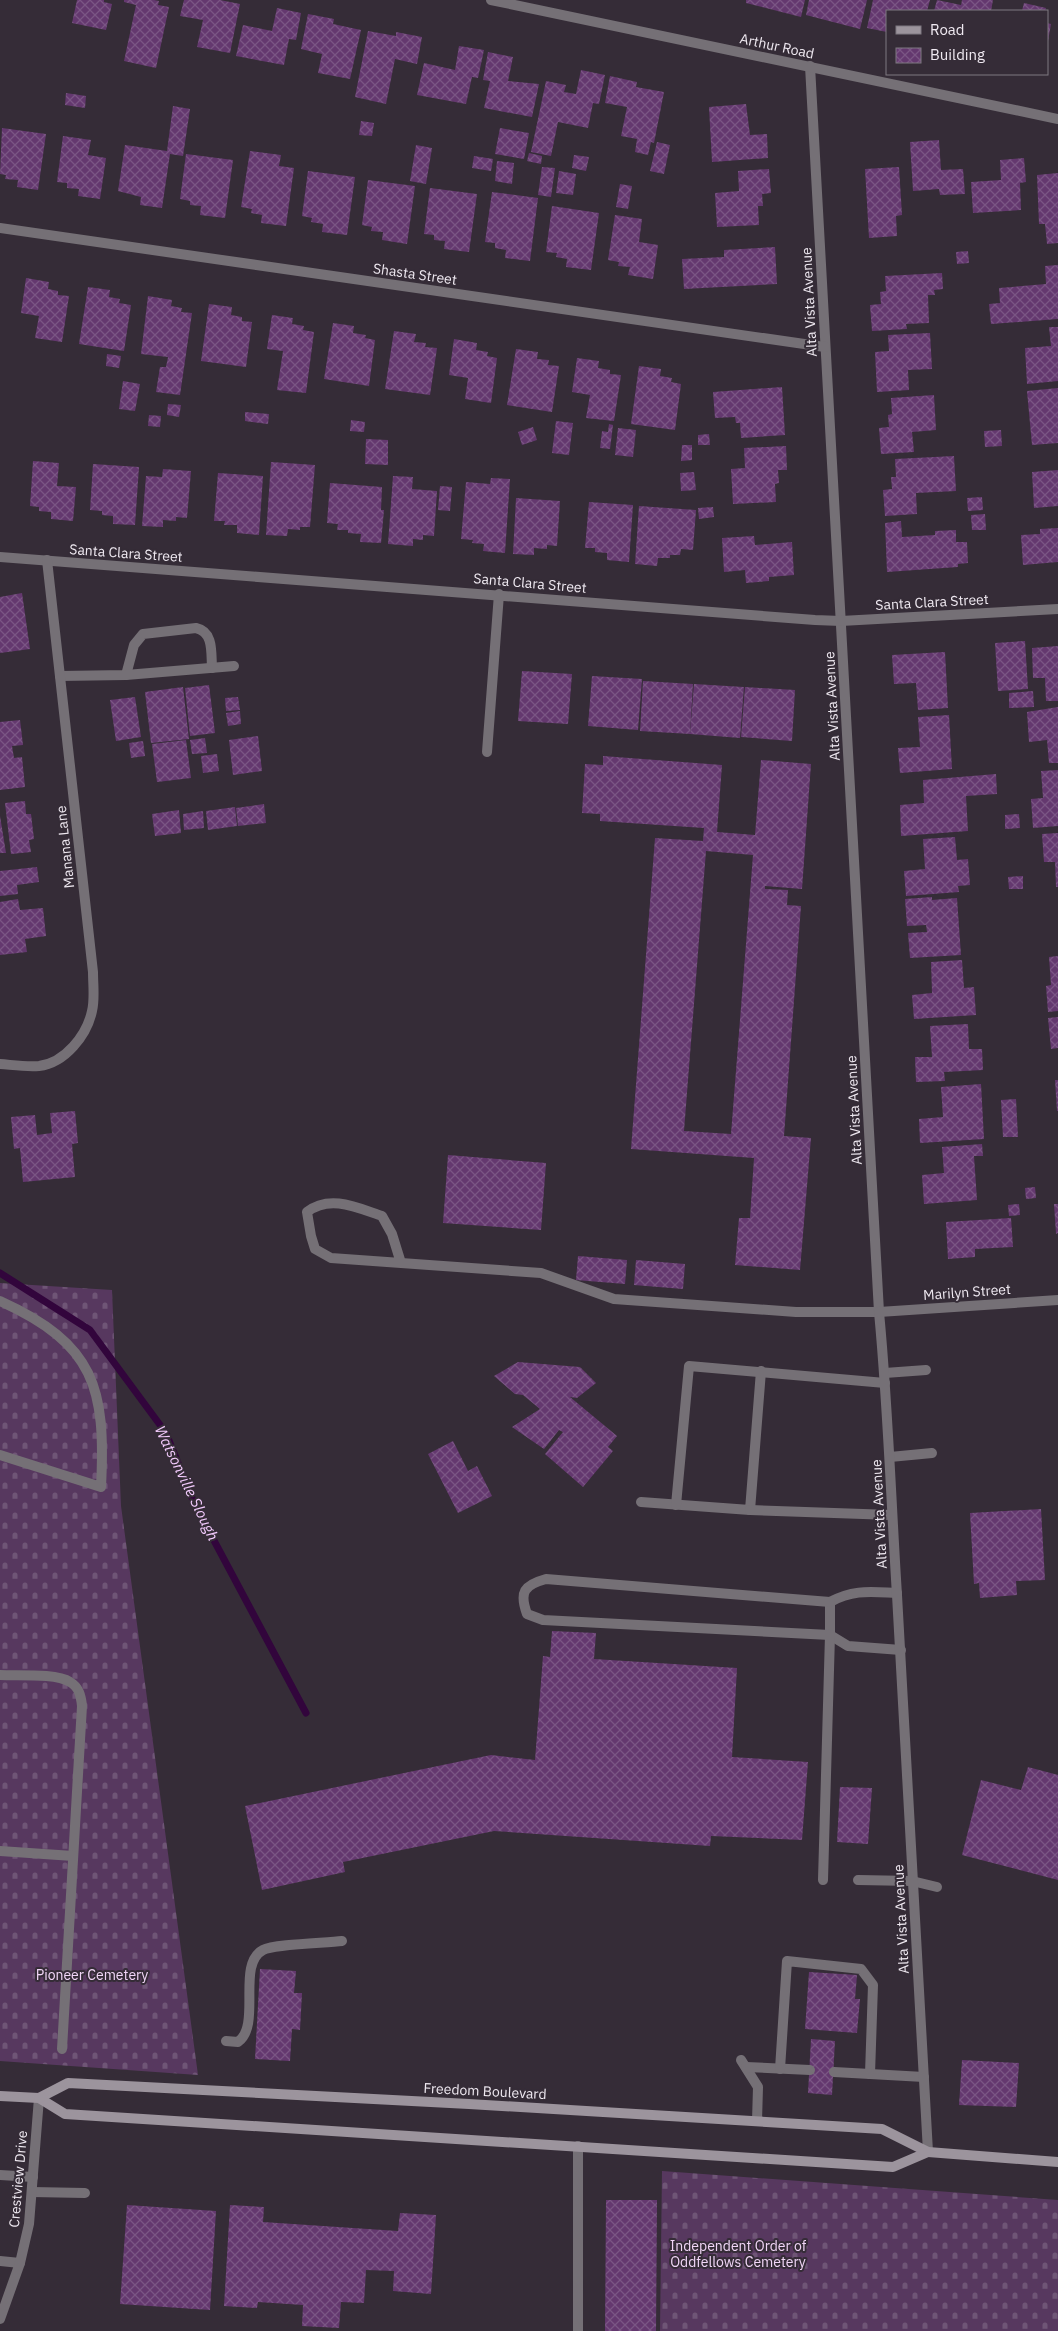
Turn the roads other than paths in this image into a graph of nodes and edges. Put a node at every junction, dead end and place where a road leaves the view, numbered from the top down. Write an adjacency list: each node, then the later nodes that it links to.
1 (491, 0): 2 (street, Arthur Road)
2 (810, 66): 3 (street, Arthur Road); 5 (street, Alta Vista Avenue)
3 (1058, 119)
4 (0, 228): 5 (street, Shasta Street)
5 (825, 347): 10 (street, Alta Vista Avenue)
6 (0, 557): 7 (street, Santa Clara Street)
7 (47, 560): 8 (street, Santa Clara Street); 14 (street, Manana Lane)
8 (499, 594): 10 (street, Santa Clara Street); 15 (street)
9 (1058, 609): 10 (street, Santa Clara Street)
10 (841, 620): 20 (street, Alta Vista Avenue)
11 (234, 666): 12 (street)
12 (212, 668): 13 (street); 13 (street)
13 (126, 675): 14 (street)
14 (60, 676): 16 (street, Manana Lane)
15 (487, 752)
16 (0, 1064)
17 (401, 1263): 17 (street, Marilyn Street); 20 (street, Marilyn Street)
18 (1058, 1300): 20 (street, Marilyn Street)
19 (0, 1301): 25 (street)
20 (879, 1312): 23 (street, Alta Vista Avenue)
21 (926, 1370): 23 (street)
22 (761, 1371): 23 (street); 28 (street); 29 (street)
23 (885, 1378): 26 (street, Alta Vista Avenue)
24 (932, 1453): 26 (street)
25 (0, 1456)
26 (890, 1457): 30 (street, Alta Vista Avenue)
27 (641, 1502): 28 (street)
28 (676, 1505): 29 (street)
29 (750, 1510): 30 (street)
30 (892, 1515): 31 (street, Alta Vista Avenue)
31 (897, 1593): 32 (street); 34 (street, Alta Vista Avenue)
32 (830, 1602): 33 (street); 33 (street)
33 (830, 1635): 34 (street); 38 (street)
34 (901, 1650): 40 (street, Alta Vista Avenue)
35 (0, 1675): 37 (street)
36 (0, 1851): 37 (street)
37 (73, 1856): 44 (street)
38 (823, 1880)
39 (858, 1880): 40 (street)
40 (912, 1880): 41 (street); 49 (street, Alta Vista Avenue)
41 (937, 1887)
42 (342, 1941): 43 (street)
43 (226, 2041)
44 (62, 2048)
45 (780, 2069): 46 (street); 48 (street); 52 (street)
46 (810, 2070)
47 (834, 2072): 48 (street)
48 (870, 2074): 49 (street)
49 (924, 2077): 54 (street, Alta Vista Avenue)
50 (0, 2096): 51 (main road, Freedom Boulevard)
51 (39, 2098): 52 (main road, Freedom Boulevard); 53 (main road, Freedom Boulevard); 57 (street, Crestview Drive)
52 (757, 2121): 54 (main road, Freedom Boulevard)
53 (578, 2146): 54 (main road, Freedom Boulevard); 63 (street)
54 (928, 2152): 55 (main road, Freedom Boulevard)
55 (1058, 2162)
56 (0, 2175): 57 (street)
57 (33, 2177): 58 (street, Crestview Drive)
58 (32, 2192): 59 (street); 61 (street, Crestview Drive)
59 (85, 2193)
60 (0, 2262): 61 (street)
61 (20, 2263): 62 (street, Crestview Drive)
62 (0, 2319)
63 (578, 2331)

